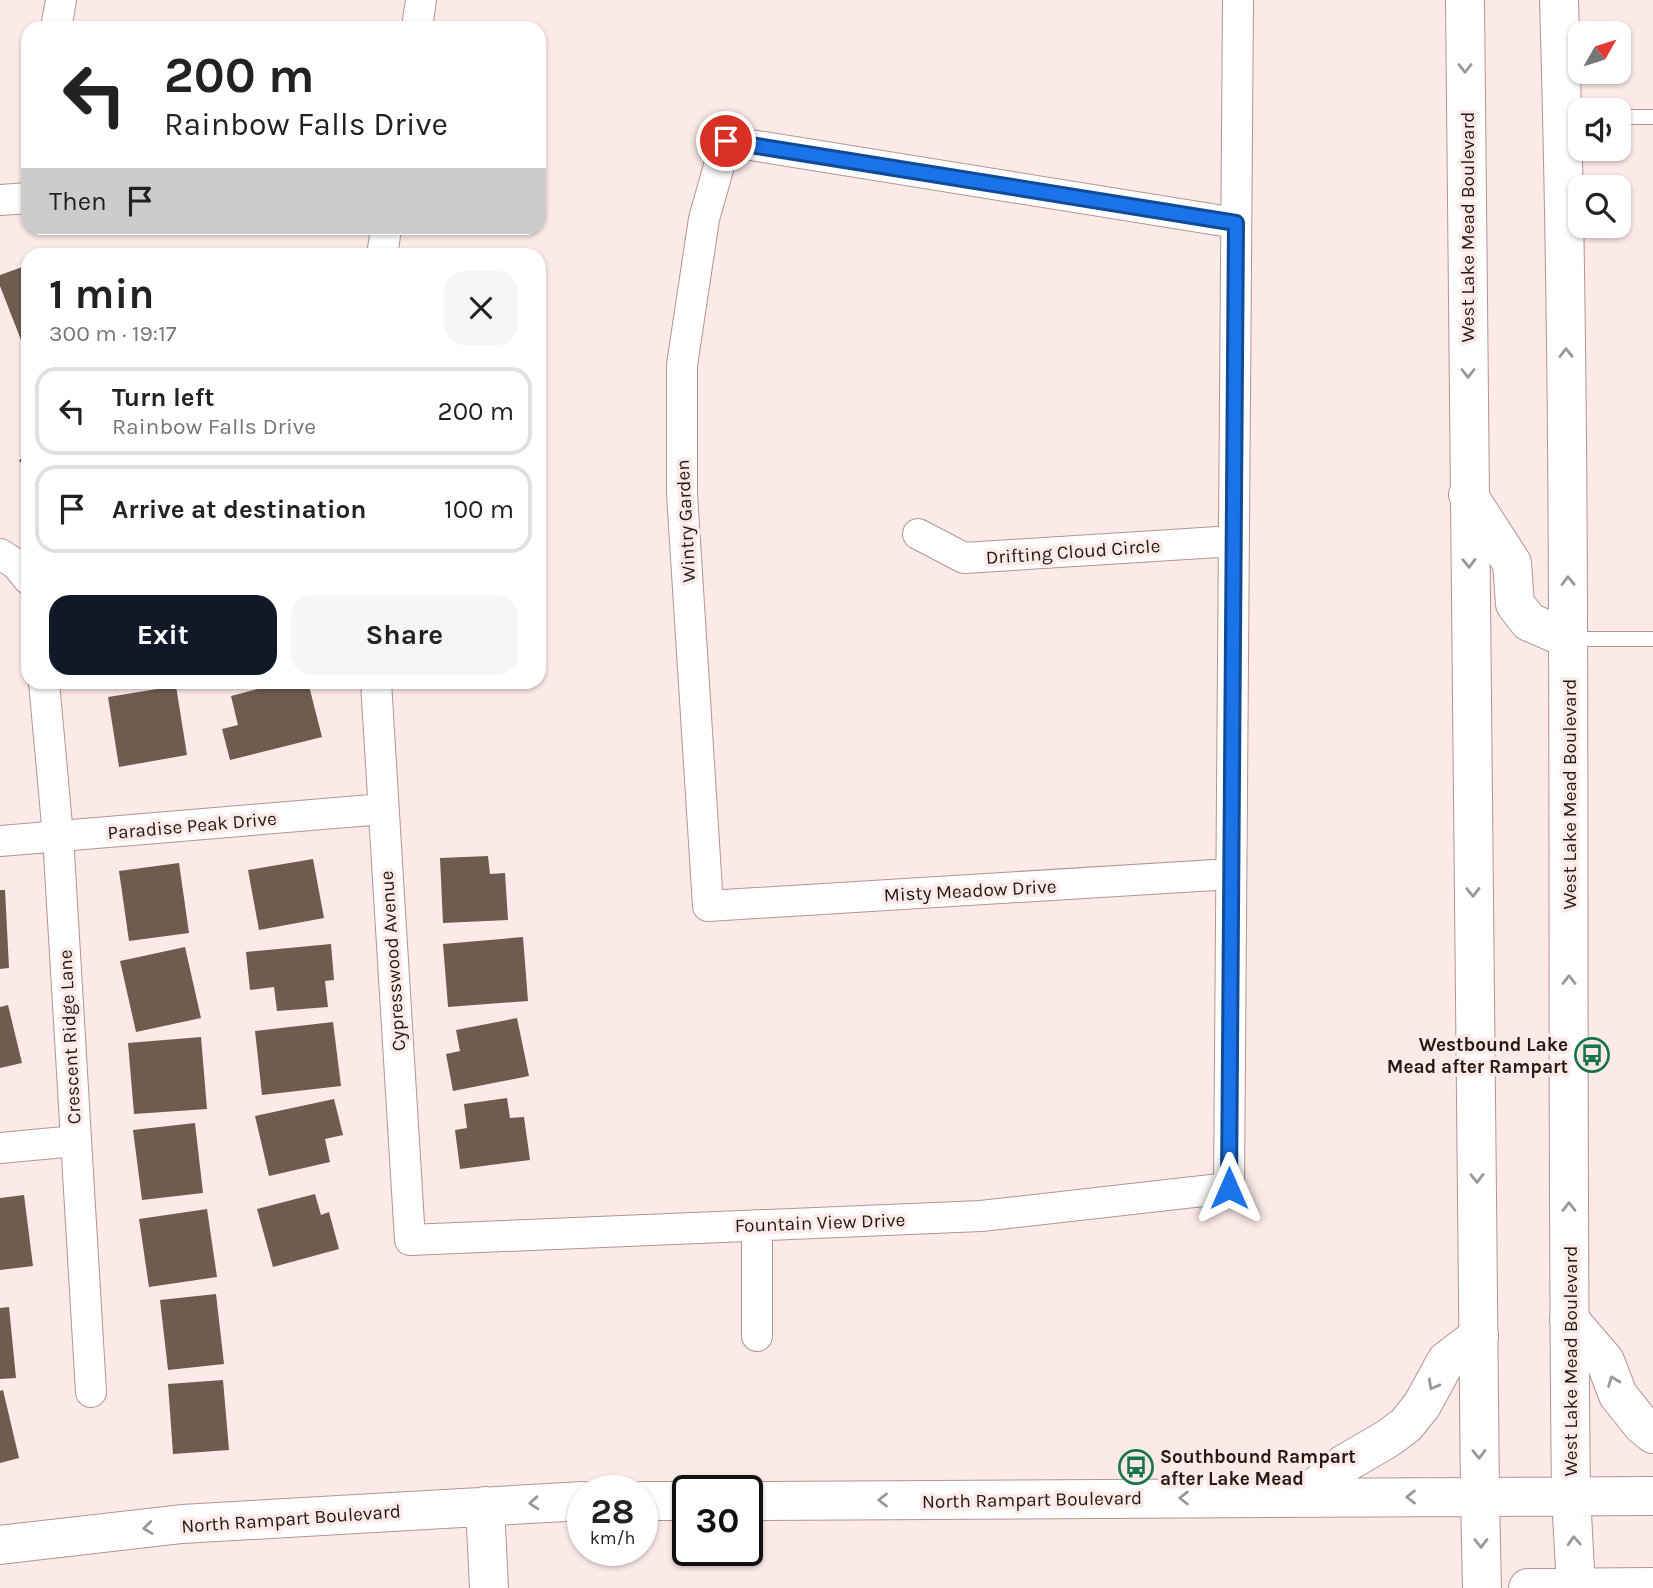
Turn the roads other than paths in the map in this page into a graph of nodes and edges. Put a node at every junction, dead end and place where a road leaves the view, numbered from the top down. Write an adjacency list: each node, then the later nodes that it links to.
1 (61, 0): 6 (street)
2 (421, 0): 7 (street)
3 (1238, 0): 14 (street)
4 (1465, 0): 15 (main road, West Lake Mead Boulevard, one-way to 15)
5 (1559, 0): 8 (main road, West Lake Mead Boulevard)
6 (57, 21)
7 (418, 21)
8 (1569, 98)
9 (1631, 117): 10 (lane)
10 (1653, 117)
11 (1571, 161): 18 (main road, West Lake Mead Boulevard, one-way to 11)
12 (21, 198): 13 (street)
13 (0, 200)
14 (1236, 223): 17 (street); 26 (street, Wintry Garden)
15 (1468, 495): 18 (main road); 33 (main road, West Lake Mead Boulevard, one-way to 33)
16 (918, 534): 17 (street, Drifting Cloud Circle)
17 (1234, 541): 25 (street)
18 (1569, 639): 19 (lane); 31 (main road, West Lake Mead Boulevard, one-way to 18)
19 (1653, 639)
20 (45, 689): 23 (street, Crescent Ridge Lane)
21 (376, 689): 22 (street, Cypresswood Avenue)
22 (383, 809): 23 (street, Paradise Peak Drive); 30 (street, Cypresswood Avenue)
23 (58, 836): 24 (street, Paradise Peak Drive); 27 (street, Crescent Ridge Lane)
24 (0, 841)
25 (1231, 874): 26 (street, Misty Meadow Drive); 29 (street, Fountain View Drive)
26 (708, 906)
27 (75, 1141): 28 (street); 34 (street, Crescent Ridge Lane)
28 (0, 1148)
29 (757, 1225): 30 (street, Fountain View Drive); 32 (street)
30 (410, 1240)
31 (1569, 1319): 35 (main road, one-way to 31); 36 (main road, West Lake Mead Boulevard)
32 (757, 1336)
33 (1479, 1336): 38 (main road, one-way to 38); 39 (main road, West Lake Mead Boulevard, one-way to 39)
34 (91, 1392)
35 (1653, 1434)
36 (1571, 1496): 37 (main road, North Rampart Boulevard); 39 (main road, North Rampart Boulevard); 44 (main road, West Lake Mead Boulevard, one-way to 36)
37 (1653, 1496)
38 (1303, 1497): 39 (main road, North Rampart Boulevard, one-way to 38); 40 (main road, North Rampart Boulevard, one-way to 40)
39 (1480, 1497): 47 (main road, West Lake Mead Boulevard, one-way to 47)
40 (763, 1501)
41 (567, 1502): 42 (main road, North Rampart Boulevard, one-way to 42)
42 (485, 1506): 43 (main road, North Rampart Boulevard, one-way to 43); 46 (main road)
43 (0, 1545)
44 (1576, 1587): 45 (main road); 48 (main road)
45 (1653, 1587)
46 (489, 1588)
47 (1482, 1588)
48 (1528, 1588)

